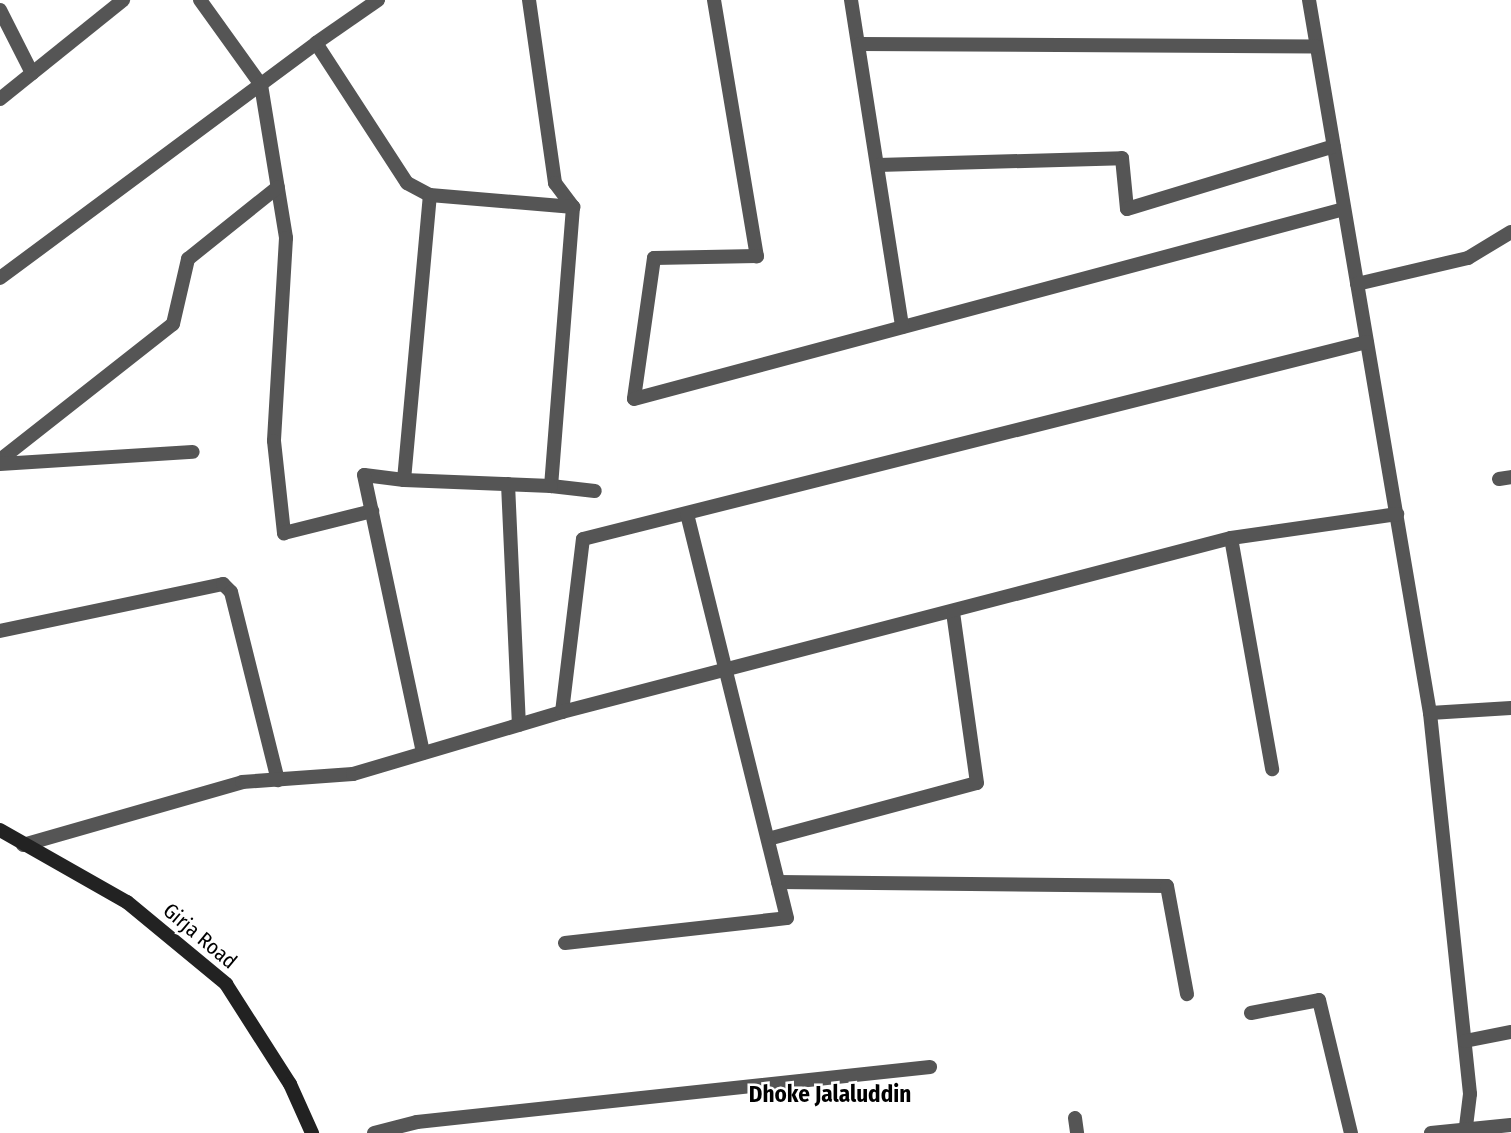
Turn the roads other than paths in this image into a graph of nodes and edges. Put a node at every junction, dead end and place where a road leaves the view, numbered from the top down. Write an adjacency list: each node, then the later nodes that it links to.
1 (123, 0): 12 (street)
2 (200, 0): 13 (street)
3 (378, 0): 9 (street)
4 (529, 0): 19 (street)
5 (714, 0): 24 (street)
6 (851, 0): 10 (street)
7 (1309, 0): 11 (street)
8 (0, 10): 12 (street)
9 (316, 43): 13 (street); 18 (street)
10 (859, 44): 11 (street); 16 (street)
11 (1316, 46): 15 (street)
12 (32, 73): 14 (street)
13 (261, 85): 17 (street); 22 (street)
14 (0, 99)
15 (1334, 146): 16 (street); 20 (street)
16 (878, 165): 24 (street)
17 (278, 187): 27 (street); 32 (street)
18 (430, 195): 19 (street); 28 (street)
19 (573, 207): 30 (street)
20 (1345, 209): 23 (street); 24 (street)
21 (1511, 232): 23 (street)
22 (0, 278)
23 (1357, 284): 25 (street)
24 (902, 327)
25 (1367, 342): 33 (street); 34 (street)
26 (193, 452): 27 (street)
27 (0, 462)
28 (404, 480): 29 (street); 32 (street)
29 (508, 484): 30 (street); 42 (street)
30 (551, 486): 31 (street)
31 (595, 491)
32 (372, 511): 43 (street)
33 (687, 514): 38 (street); 40 (street)
34 (1396, 514): 35 (street); 41 (street)
35 (1231, 537): 36 (street); 44 (street)
36 (953, 612): 38 (street); 47 (street)
37 (0, 631): 45 (street)
38 (726, 672): 40 (street); 47 (street)
39 (1511, 708): 41 (street)
40 (562, 712): 42 (street)
41 (1430, 713): 54 (street)
42 (519, 724): 43 (street)
43 (422, 753): 45 (street)
44 (1272, 769)
45 (278, 780): 48 (street)
46 (0, 830): 48 (main road, Girja Road)
47 (768, 839): 49 (street)
48 (23, 845): 59 (main road, Girja Road)
49 (778, 882): 50 (street); 51 (street)
50 (565, 943)
51 (1187, 995)
52 (1251, 1013): 62 (street)
53 (1511, 1032): 54 (street)
54 (1465, 1041): 58 (street)
55 (930, 1067): 60 (street)
56 (1075, 1118): 61 (street)
57 (1511, 1125): 58 (street)
58 (1466, 1131): 63 (street)
59 (312, 1133)
60 (374, 1133)
61 (1077, 1133)
62 (1350, 1133)
63 (1432, 1133)

